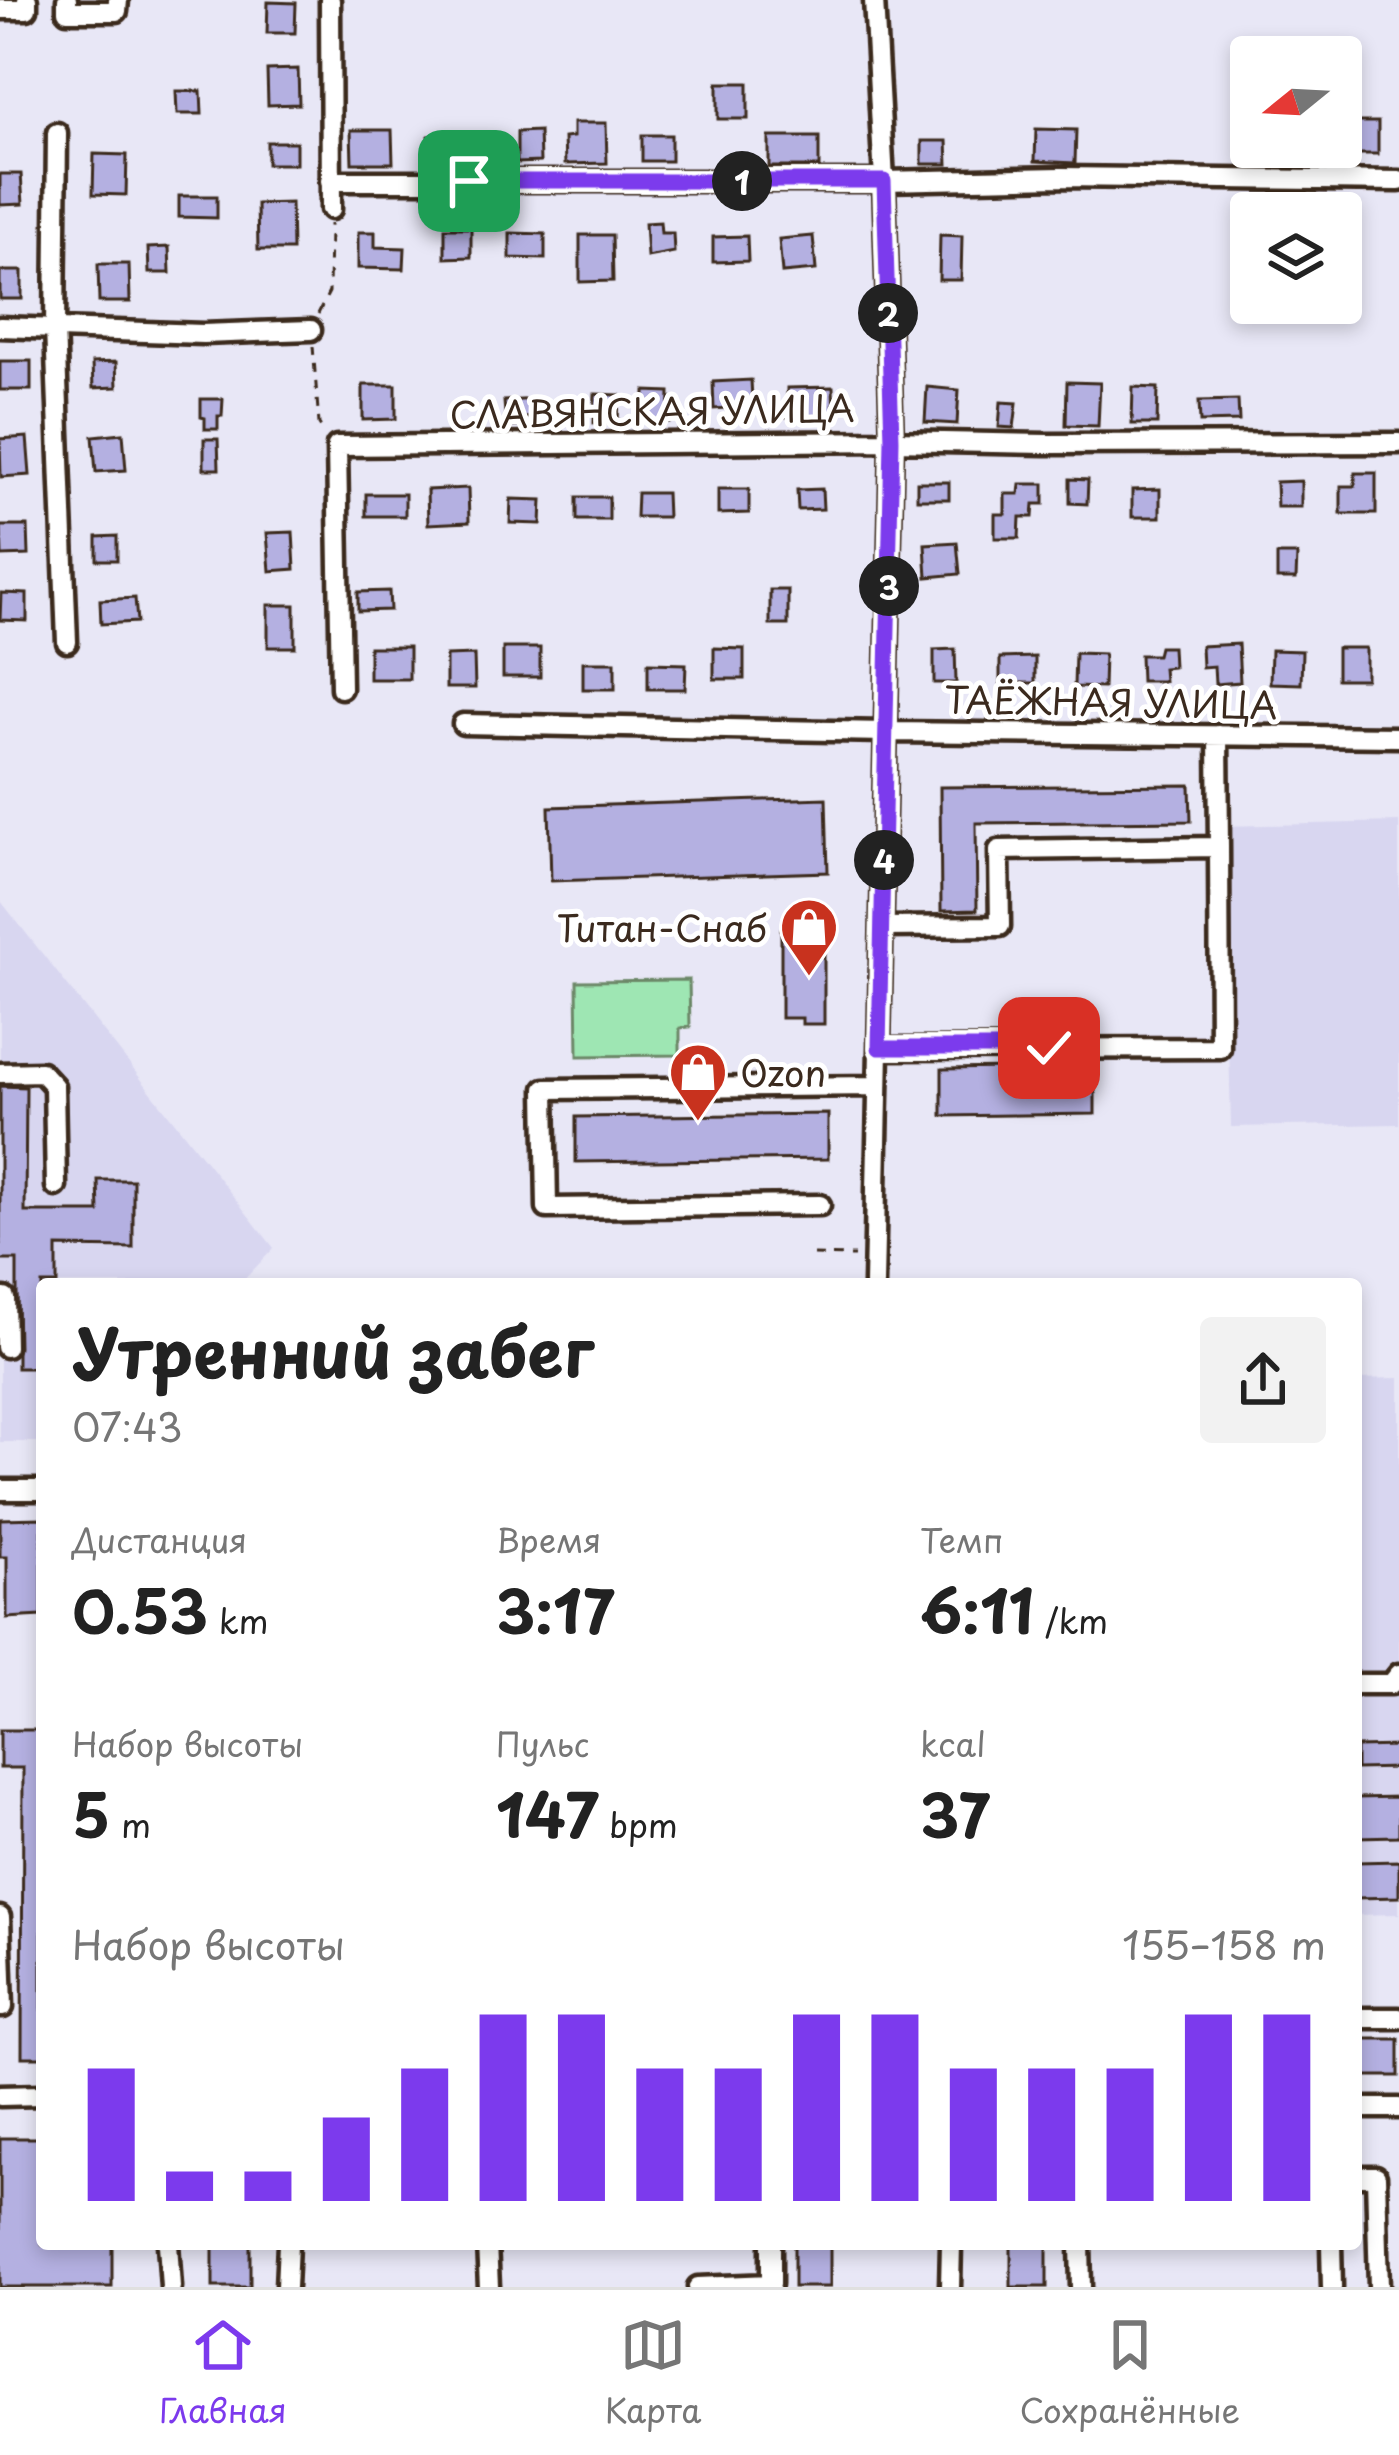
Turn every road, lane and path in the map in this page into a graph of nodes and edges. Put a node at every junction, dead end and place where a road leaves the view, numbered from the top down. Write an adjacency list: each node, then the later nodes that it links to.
1 (27, 0): 6 (street)
2 (67, 0): 3 (street)
3 (118, 0)
4 (330, 0): 8 (street)
5 (874, 0): 9 (street)
6 (0, 9)
7 (57, 133): 13 (street)
8 (330, 181): 9 (street); 11 (street)
9 (884, 181): 10 (street); 15 (street)
10 (1399, 181)
11 (331, 209)
12 (0, 327): 13 (street)
13 (55, 328): 14 (street); 17 (street)
14 (311, 330)
15 (892, 440): 16 (street, СЛАВЯНСКАЯ УЛИЦА); 18 (street, СЛАВЯНСКАЯ УЛИЦА); 20 (street)
16 (1399, 443)
17 (67, 642)
18 (341, 688)
19 (463, 724): 20 (street, ТАЁЖНАЯ УЛИЦА)
20 (887, 732): 21 (street, ТАЁЖНАЯ УЛИЦА); 24 (street)
21 (1218, 735): 22 (street, ТАЁЖНАЯ УЛИЦА); 23 (street)
22 (1399, 737)
23 (1219, 847): 24 (street); 25 (street)
24 (882, 927): 25 (street)
25 (879, 1048): 27 (street)
26 (0, 1073): 28 (street)
27 (878, 1085): 29 (street); 31 (street)
28 (56, 1186)
29 (820, 1205)
30 (814, 1255): 31 (path)
31 (874, 1256): 32 (street)
32 (874, 1278)
33 (0, 1298): 34 (street)
34 (6, 1347)
35 (0, 1490): 36 (street)
36 (36, 1490)
37 (1399, 1674): 38 (street)
38 (1362, 1684)
39 (0, 1917): 40 (street)
40 (0, 2007)
41 (1362, 2018): 42 (street)
42 (1399, 2018)
43 (36, 2095): 44 (street)
44 (0, 2096)
45 (1362, 2108): 46 (street)
46 (1399, 2108)
47 (1362, 2176): 62 (street)
48 (168, 2250): 55 (street)
49 (288, 2250): 56 (street)
50 (487, 2250): 57 (street)
51 (771, 2250): 58 (street)
52 (951, 2250): 59 (street)
53 (1080, 2250): 60 (street)
54 (1331, 2250): 61 (street)
55 (171, 2287)
56 (286, 2287)
57 (489, 2287)
58 (698, 2287)
59 (950, 2287)
60 (1081, 2287)
61 (1332, 2287)
62 (1378, 2287)

